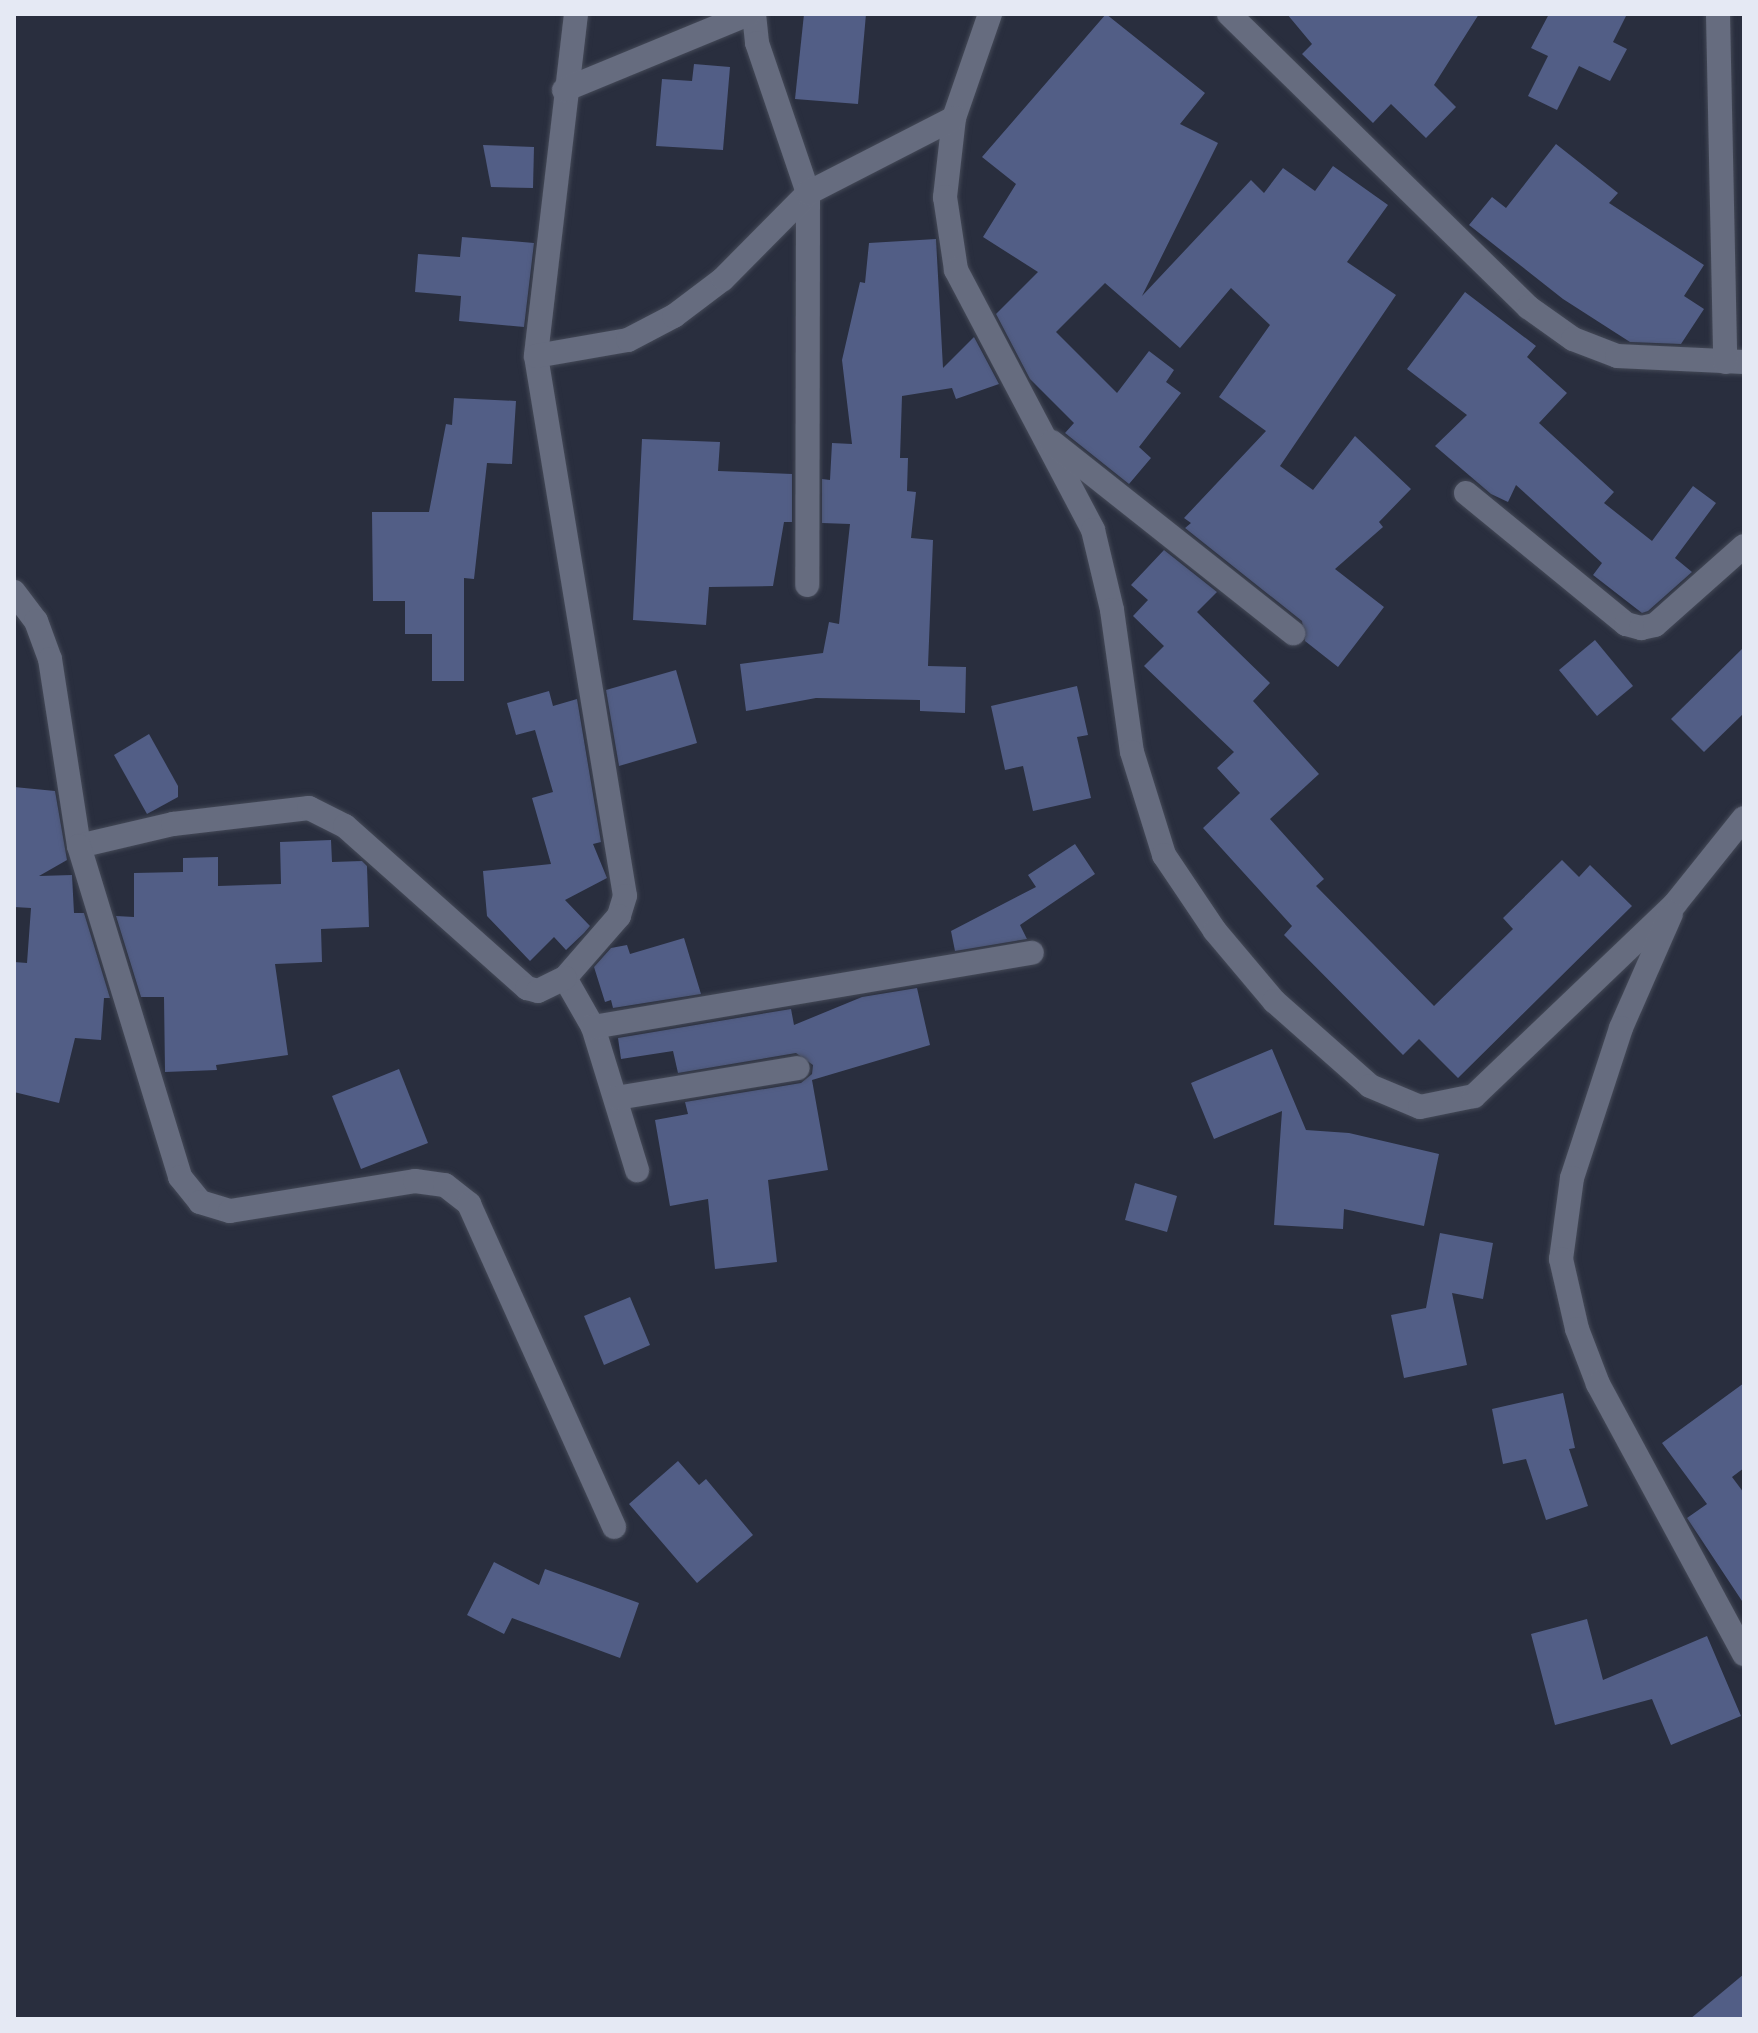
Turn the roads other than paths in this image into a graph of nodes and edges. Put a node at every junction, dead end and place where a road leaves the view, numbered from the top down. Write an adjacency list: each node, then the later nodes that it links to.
1 (576, 14): 6 (street)
2 (751, 14): 6 (street); 8 (street)
3 (990, 14): 7 (street)
4 (1229, 14): 10 (street)
5 (1718, 14): 10 (street)
6 (564, 90): 9 (street)
7 (954, 118): 8 (street); 11 (street)
8 (808, 193): 9 (street); 14 (street)
9 (536, 356): 21 (street)
10 (1735, 362)
11 (1044, 436): 16 (street); 19 (street)
12 (1466, 493): 13 (street)
13 (1744, 546)
14 (807, 585)
15 (14, 592): 18 (street)
16 (1293, 633)
17 (1744, 818): 19 (street)
18 (79, 846): 21 (street); 26 (street)
19 (1675, 904): 27 (street)
20 (1032, 953): 22 (street)
21 (565, 978): 22 (street)
22 (593, 1027): 24 (street)
23 (798, 1068): 24 (street)
24 (617, 1098): 25 (street)
25 (637, 1170)
26 (614, 1527)
27 (1744, 1654)

